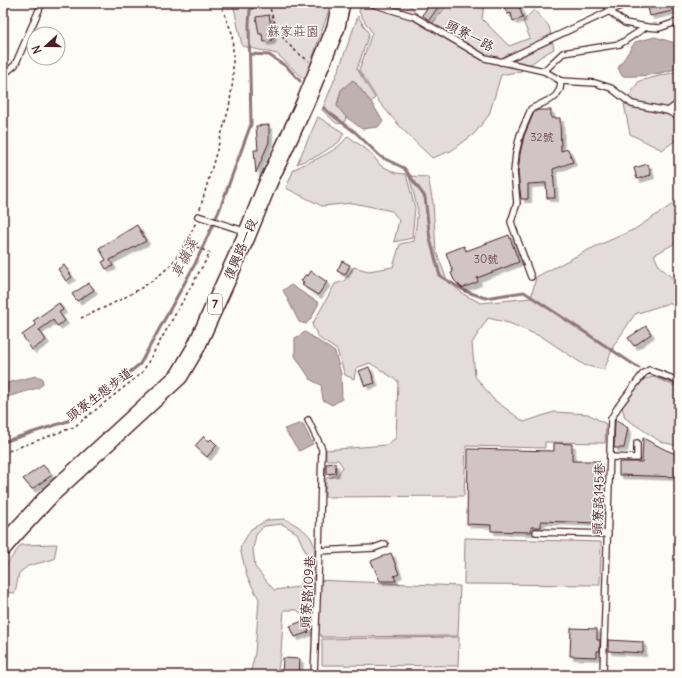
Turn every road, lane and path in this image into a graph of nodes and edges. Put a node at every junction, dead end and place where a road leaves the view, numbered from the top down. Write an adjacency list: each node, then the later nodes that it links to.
1 (42, 3): 14 (lane)
2 (220, 3): 19 (path)
3 (342, 3): 12 (main road, 復興路一段 / 7)
4 (370, 3): 11 (lane, 頭寮一路)
5 (606, 3): 8 (lane)
6 (627, 3): 8 (lane)
7 (269, 4): 12 (path)
8 (609, 11): 10 (lane); 11 (lane)
9 (679, 21): 10 (lane)
10 (646, 27): 13 (lane)
11 (501, 62): 13 (lane, 頭寮一路)
12 (319, 68): 20 (main road, 復興路一段 / 7)
13 (544, 71): 15 (lane, 頭寮一路)
14 (3, 74)
15 (562, 81): 17 (lane, 頭寮一路); 22 (lane)
16 (679, 103): 17 (lane)
17 (668, 111): 18 (lane, 頭寮一路)
18 (679, 117)
19 (198, 216): 20 (lane); 21 (path)
20 (248, 232): 32 (main road, 復興路一段 / 7)
21 (186, 242): 23 (path); 27 (path, 頭寮生態步道)
22 (531, 278)
23 (81, 318)
24 (679, 381): 28 (lane, 頭寮路145巷)
25 (308, 420): 33 (lane)
26 (638, 443): 28 (lane)
27 (3, 453)
28 (610, 457): 30 (lane, 頭寮路145巷)
29 (536, 532): 30 (lane)
30 (608, 534): 35 (lane, 頭寮路145巷)
31 (385, 544): 33 (lane, 頭寮路109巷)
32 (3, 547)
33 (318, 551): 34 (lane, 頭寮路109巷)
34 (314, 675)
35 (603, 675)

